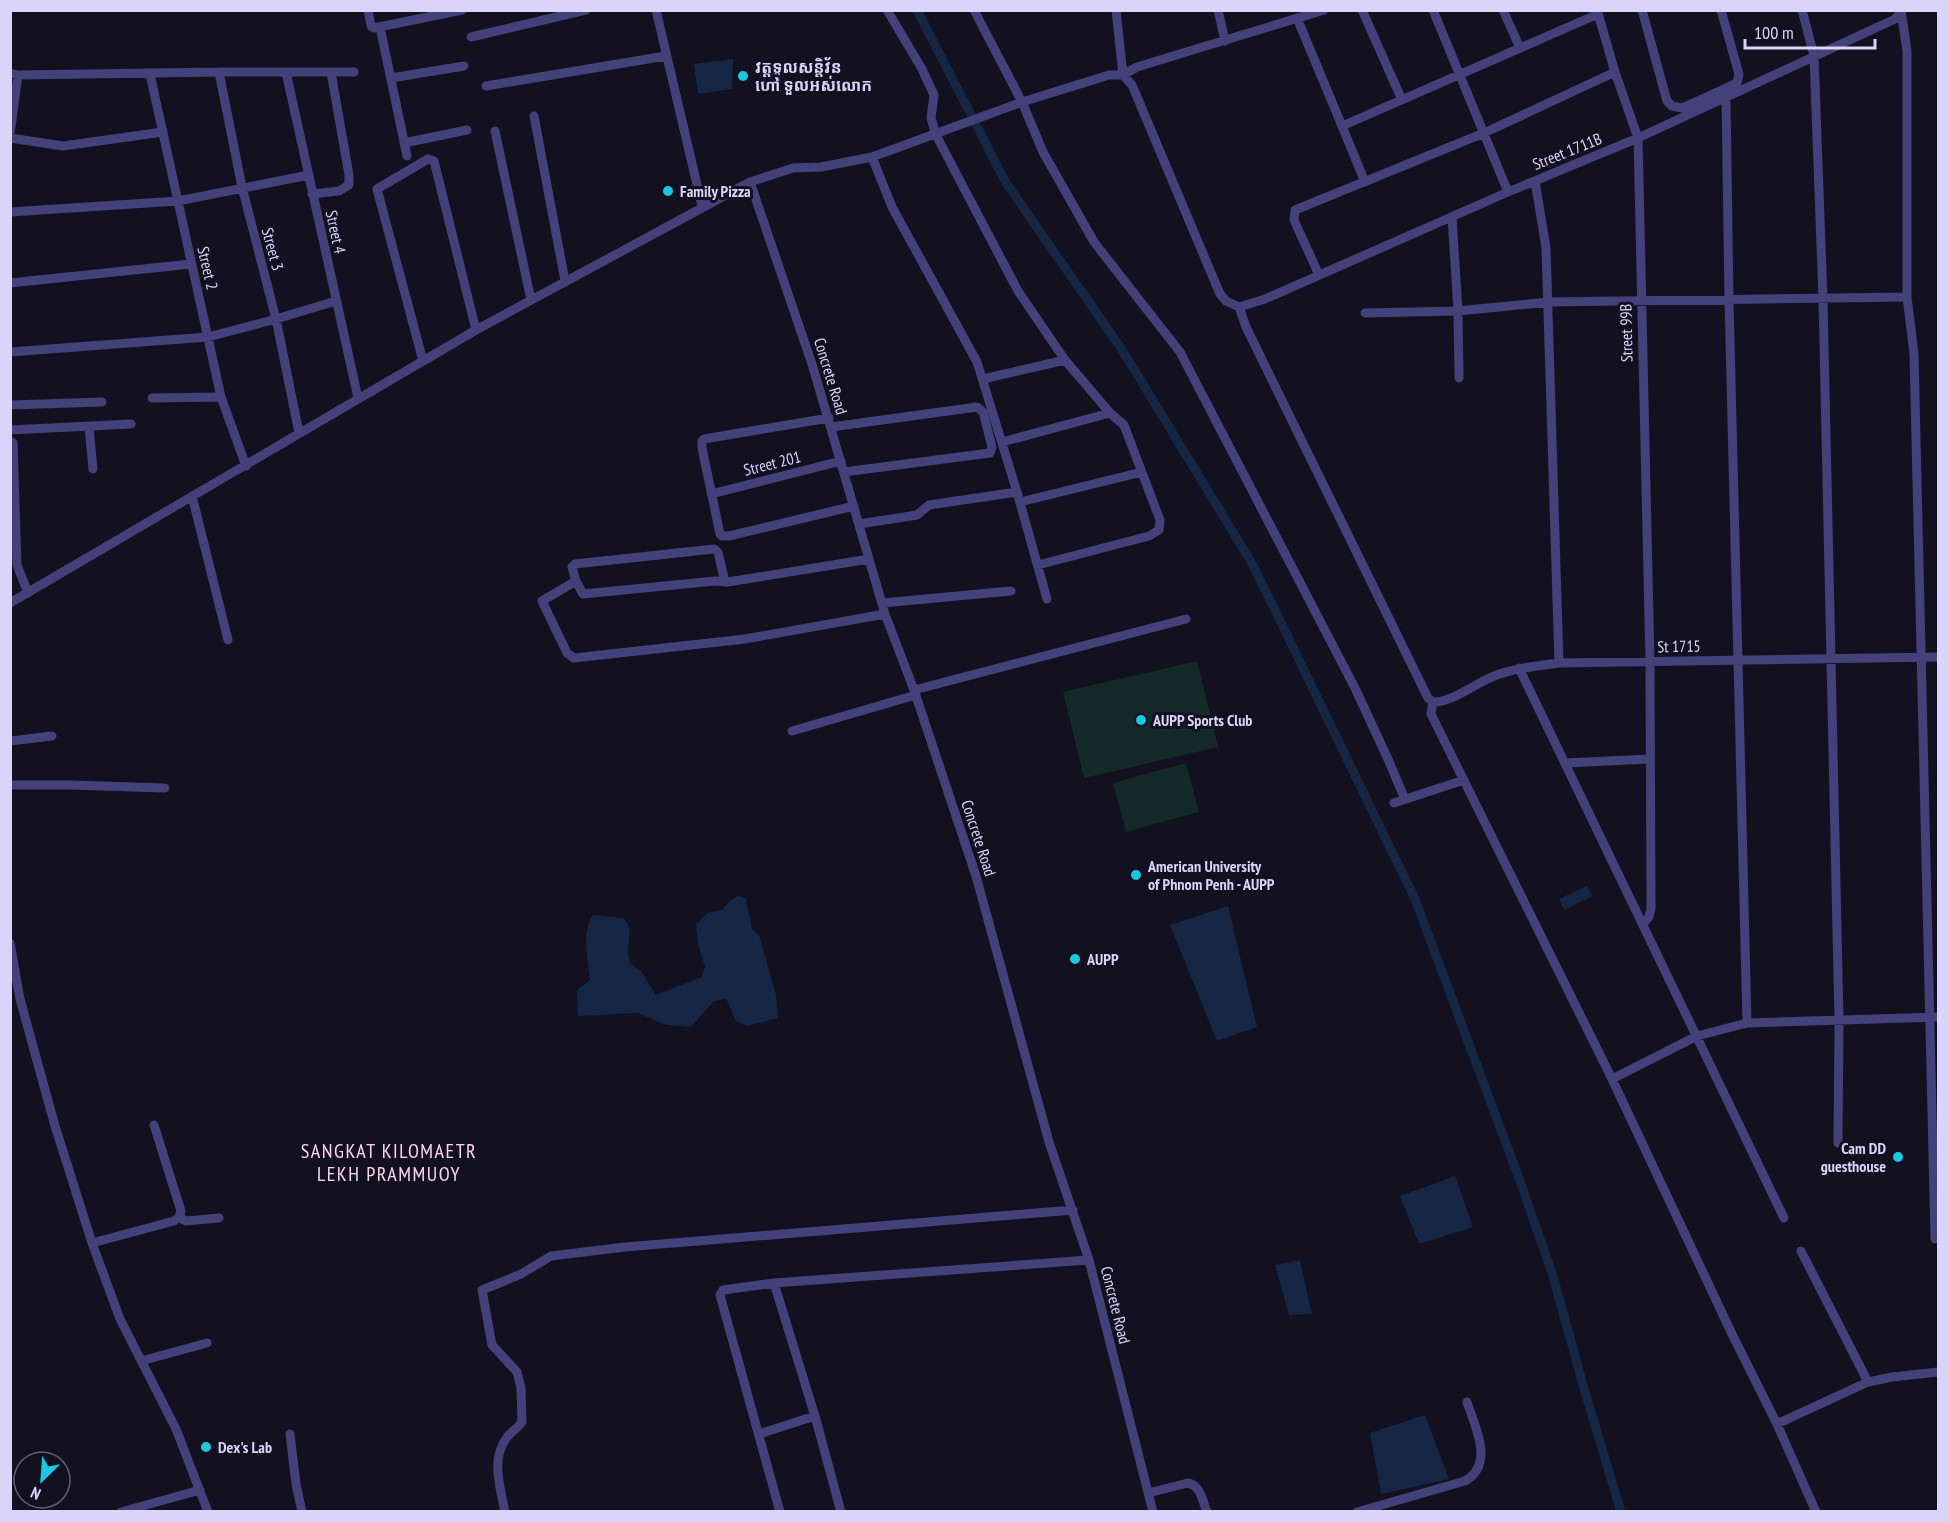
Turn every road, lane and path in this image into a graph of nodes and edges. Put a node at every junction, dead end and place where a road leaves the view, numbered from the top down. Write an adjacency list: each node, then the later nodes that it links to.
1 (368, 10): 19 (street)
2 (462, 10): 19 (street)
3 (586, 10): 20 (street)
4 (656, 10): 23 (street)
5 (887, 10): 47 (street)
6 (974, 10): 39 (street)
7 (1116, 10): 34 (street)
8 (1218, 10): 21 (street)
9 (1324, 10): 18 (street)
10 (1362, 10): 38 (street)
11 (1433, 10): 33 (street)
12 (1503, 10): 22 (street)
13 (1642, 10): 14 (street)
14 (1721, 10)
15 (1802, 10): 24 (street)
16 (1901, 11): 24 (street, Street 1711B); 68 (street)
17 (1598, 12): 22 (street); 30 (street, Street 99B)
18 (1297, 18): 21 (street); 41 (street)
19 (380, 27): 35 (street)
20 (471, 37)
21 (1225, 41): 34 (street)
22 (1520, 48): 33 (street)
23 (666, 56): 36 (street); 61 (street)
24 (1814, 56): 37 (street, Street 1711B); 69 (street)
25 (464, 66): 35 (street)
26 (219, 72): 27 (street); 32 (street); 57 (street, Street 3)
27 (286, 72): 28 (street); 53 (street, Street 4)
28 (331, 72): 29 (street); 59 (street)
29 (354, 72)
30 (1615, 72): 45 (street); 49 (street, Street 99B)
31 (14, 74): 32 (street); 46 (street)
32 (150, 74): 44 (street, Street 2)
33 (1460, 74): 38 (street); 45 (street)
34 (1123, 75): 39 (street); 75 (street)
35 (391, 78): 50 (street)
36 (486, 86)
37 (1726, 98): 49 (street, Street 1711B); 71 (street)
38 (1402, 100): 41 (street)
39 (1018, 104): 47 (street); 138 (street)
40 (534, 116): 66 (street)
41 (1342, 126): 56 (street)
42 (467, 130): 50 (street)
43 (495, 131): 70 (street)
44 (163, 132): 48 (street); 60 (street, Street 2)
45 (1484, 133): 56 (street); 58 (street)
46 (10, 134)
47 (939, 134): 52 (street); 82 (street)
48 (10, 138)
49 (1638, 138): 54 (street, Street 1711B); 74 (street, Street 99B)
50 (404, 143): 51 (street)
51 (407, 156)
52 (872, 157): 55 (street); 85 (street)
53 (309, 175): 57 (street); 59 (street, Street 4)
54 (1535, 181): 58 (street, Street 1711B); 73 (street)
55 (750, 182): 61 (street); 92 (street, Concrete Road)
56 (1365, 182): 65 (street)
57 (242, 187): 60 (street); 78 (street, Street 3)
58 (1508, 192): 63 (street, Street 1711B)
59 (312, 194): 72 (street, Street 4)
60 (178, 201): 62 (street); 64 (street, Street 2)
61 (702, 206): 66 (street)
62 (10, 212)
63 (1452, 217): 65 (street, Street 1711B); 76 (street)
64 (191, 264): 67 (street); 80 (street, Street 2)
65 (1319, 275): 75 (street, Street 1711B)
66 (565, 281): 70 (street)
67 (10, 283)
68 (1907, 297): 69 (street); 121 (street)
69 (1822, 299): 71 (street); 124 (street)
70 (531, 300): 79 (street)
71 (1729, 300): 74 (street); 123 (street)
72 (336, 301): 78 (street); 88 (street, Street 4)
73 (1548, 302): 74 (street); 76 (street); 126 (street)
74 (1640, 302): 125 (street, Street 99B)
75 (1239, 307): 129 (street)
76 (1458, 311): 77 (street); 84 (street)
77 (1365, 313)
78 (276, 320): 80 (street); 96 (street, Street 3)
79 (476, 330): 83 (street); 83 (street)
80 (208, 338): 81 (street); 86 (street, Street 2)
81 (10, 352)
82 (1065, 360): 85 (street); 91 (street)
83 (423, 361): 88 (street)
84 (1458, 378)
85 (982, 379): 98 (street)
86 (221, 397): 87 (street); 100 (street, Street 2)
87 (152, 398)
88 (358, 398): 96 (street)
89 (102, 402): 90 (street)
90 (10, 405)
91 (1110, 413): 98 (street); 103 (street)
92 (830, 422): 99 (street, Concrete Road); 102 (street); 104 (street)
93 (131, 424): 94 (street)
94 (90, 427): 95 (street); 101 (street)
95 (10, 430)
96 (298, 433): 100 (street)
97 (11, 440): 114 (street)
98 (1002, 442): 106 (street)
99 (841, 461): 102 (street, Concrete Road); 104 (street, Street 201)
100 (246, 466): 105 (street)
101 (93, 470)
102 (844, 472): 107 (street, Concrete Road)
103 (1142, 472): 106 (street); 110 (street)
104 (711, 494): 107 (street)
105 (192, 496): 114 (street); 120 (street)
106 (1018, 497): 108 (street); 110 (street)
107 (854, 506): 108 (street, Concrete Road)
108 (859, 524): 109 (street, Concrete Road)
109 (869, 559): 112 (street); 117 (street, Concrete Road)
110 (1038, 565): 115 (street)
111 (576, 581): 112 (street); 112 (street); 118 (street)
112 (725, 582)
113 (1011, 591): 117 (street)
114 (28, 593): 116 (street)
115 (1047, 599)
116 (10, 603)
117 (882, 603): 118 (street, Concrete Road)
118 (885, 614): 128 (street, Concrete Road)
119 (1186, 620): 128 (street)
120 (228, 640)
121 (1920, 657): 122 (street, St 1715); 124 (street, St 1715); 142 (street)
122 (1938, 657)
123 (1739, 659): 124 (street, St 1715); 125 (street, St 1715); 144 (street)
124 (1830, 659): 143 (street)
125 (1650, 662): 126 (street, St 1715); 133 (street, Street 99B)
126 (1559, 663): 127 (street, St 1715)
127 (1519, 668): 129 (street, St 1715); 134 (street)
128 (915, 693): 130 (street); 149 (street, Concrete Road)
129 (1432, 702): 135 (street)
130 (792, 731)
131 (52, 736): 132 (street)
132 (10, 741)
133 (1650, 759): 134 (street); 140 (street, Street 99B)
134 (1565, 763): 140 (street)
135 (1464, 780): 138 (street); 146 (street)
136 (10, 785): 137 (street)
137 (165, 788)
138 (1405, 799): 139 (street)
139 (1394, 803)
140 (1643, 924): 145 (street)
141 (10, 943): 154 (street)
142 (1934, 1017): 143 (street); 153 (street)
143 (1839, 1020): 144 (street); 148 (street)
144 (1747, 1023): 145 (street)
145 (1697, 1036): 146 (street); 152 (street)
146 (1612, 1079): 164 (street)
147 (154, 1125): 150 (street)
148 (1838, 1143)
149 (1073, 1210): 156 (street, Concrete Road); 172 (street)
150 (179, 1217): 151 (street); 154 (street)
151 (219, 1218)
152 (1784, 1218)
153 (1935, 1239)
154 (92, 1243): 159 (street)
155 (1801, 1251): 161 (street)
156 (1089, 1260): 157 (street); 168 (street, Concrete Road)
157 (774, 1283): 163 (street); 166 (street)
158 (207, 1343): 159 (street)
159 (141, 1361): 167 (street)
160 (1938, 1372): 161 (street)
161 (1868, 1383): 164 (street)
162 (1467, 1402): 177 (street)
163 (815, 1416): 166 (street); 174 (street)
164 (1777, 1424): 178 (street)
165 (290, 1434): 171 (street)
166 (759, 1434): 173 (street)
167 (200, 1490): 169 (street); 170 (street)
168 (1148, 1493): 175 (street, Concrete Road); 176 (street)
169 (121, 1512)
170 (208, 1512)
171 (302, 1512)
172 (505, 1512)
173 (780, 1512)
174 (841, 1512)
175 (1154, 1512)
176 (1207, 1512)
177 (1357, 1512)
178 (1816, 1512)

